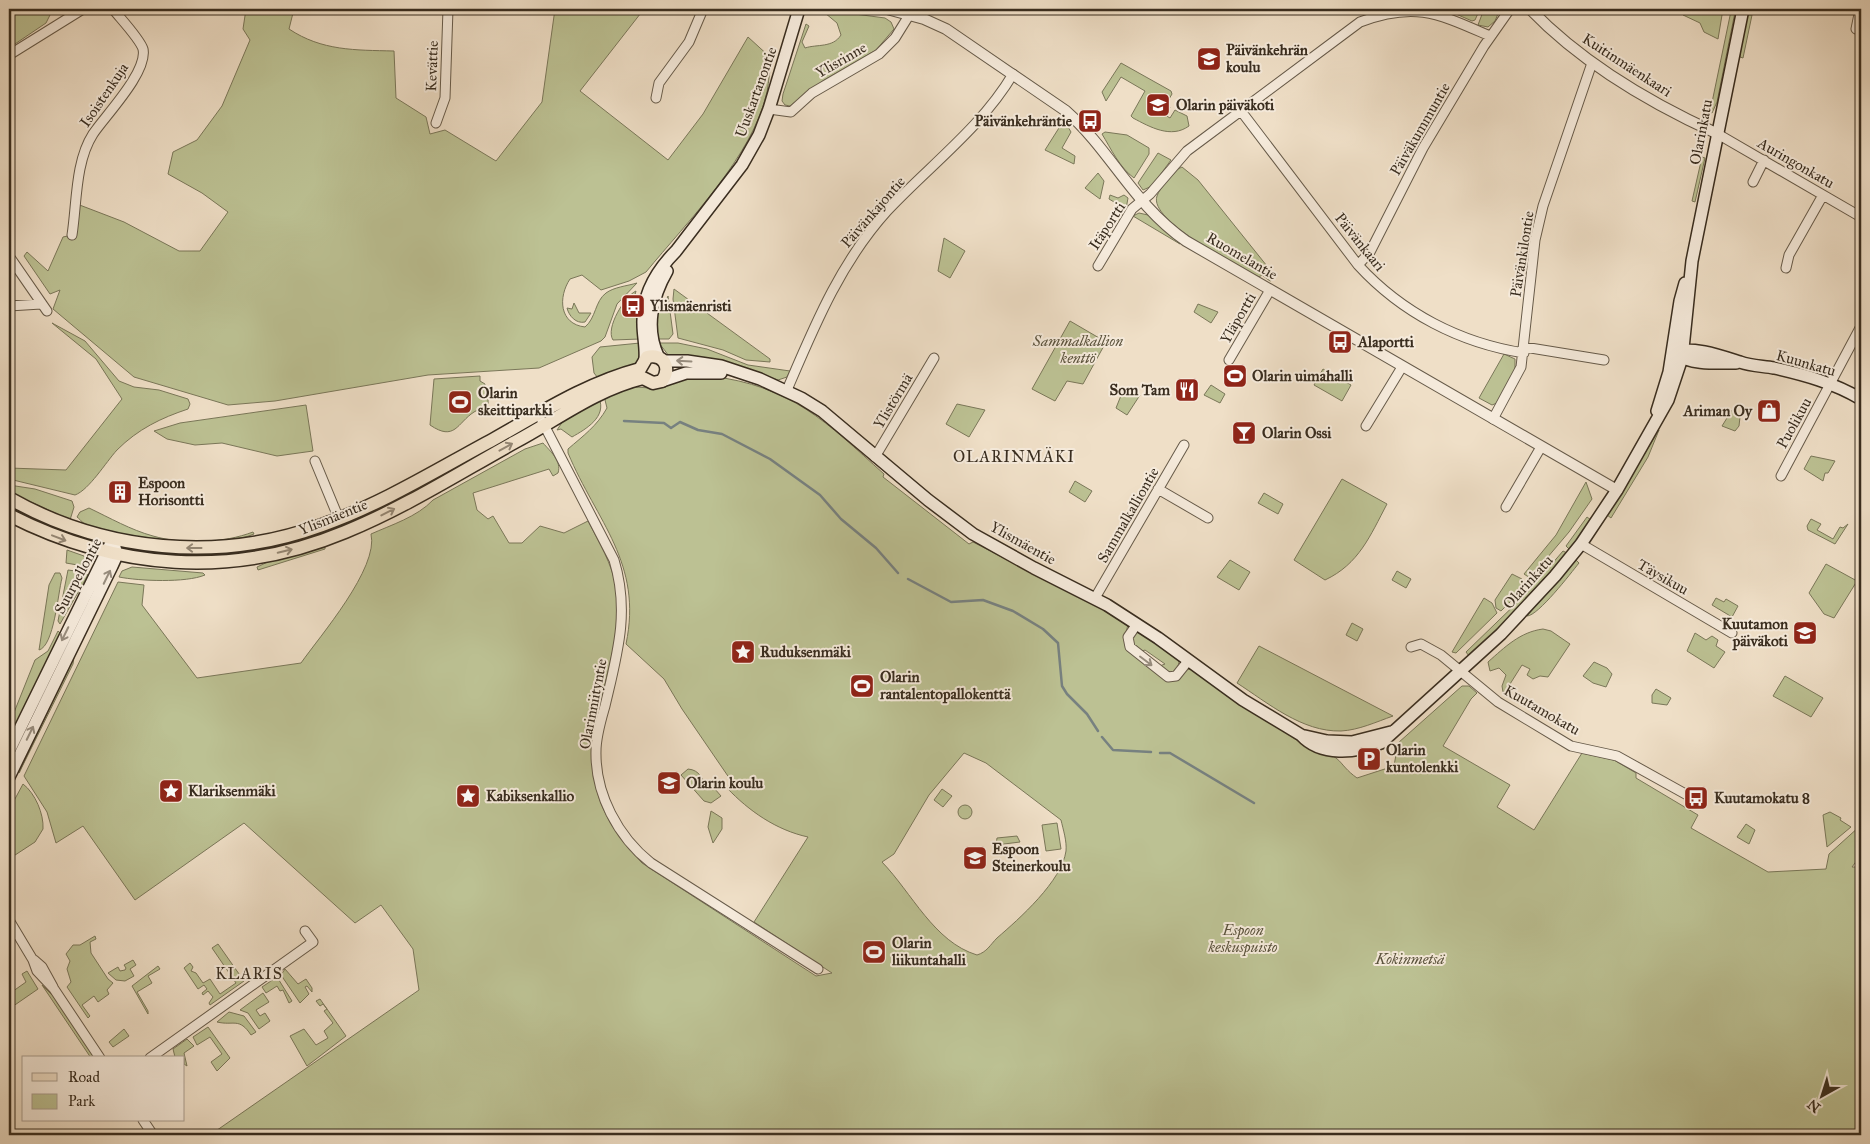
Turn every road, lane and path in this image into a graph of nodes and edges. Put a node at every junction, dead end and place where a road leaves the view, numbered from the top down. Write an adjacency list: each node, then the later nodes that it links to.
1 (83, 9): 14 (street)
2 (113, 9): 27 (street, Isoistenkuja)
3 (448, 9): 20 (street, Kevättie)
4 (703, 9): 17 (street)
5 (799, 9): 18 (main road, Uuskartanontie)
6 (886, 9): 11 (street, Ruomelantie)
7 (1510, 9): 13 (street, Päiväkummuntie)
8 (1530, 9): 15 (street, Kuitinmäenkaari)
9 (1742, 9): 21 (main road, Olarinkatu)
10 (1860, 9): 12 (street)
11 (912, 12): 16 (street, Ruomelantie); 18 (street, Ylisrinne)
12 (1856, 29)
13 (1490, 36): 19 (street); 30 (street, Päiväkummuntie)
14 (9, 55)
15 (1592, 63): 21 (street, Kuitinmäenkaari); 36 (street, Päivänkilontie)
16 (1013, 74): 25 (street, Ruomelantie); 47 (street, Päivänkajontie)
17 (656, 98)
18 (769, 109): 28 (main road, Uuskartanontie)
19 (1241, 111): 25 (street); 30 (street, Päivänkaari)
20 (436, 123)
21 (1716, 133): 22 (street, Auringonkatu); 37 (main road, Olarinkatu)
22 (1764, 160): 23 (street); 24 (street, Auringonkatu)
23 (1753, 182)
24 (1823, 195): 26 (street, Auringonkatu); 32 (street)
25 (1141, 202): 31 (street, Itäportti); 33 (street, Ruomelantie)
26 (1861, 217)
27 (72, 235)
28 (676, 251): 39 (main road, Uuskartanontie); 43 (main road, Uuskartanontie)
29 (9, 256): 34 (street)
30 (1358, 265): 36 (street, Päivänkaari)
31 (1098, 266)
32 (1786, 268)
33 (1270, 290): 40 (street, Yläportti); 42 (street, Ruomelantie)
34 (9, 306)
35 (1861, 326): 46 (street, Puolikuu)
36 (1524, 350): 41 (street, Päivänkaari); 49 (street, Päivänkilontie)
37 (1679, 353): 46 (main road, Kuunkatu); 58 (main road, Olarinkatu)
38 (934, 358): 54 (street, Ylistörmä)
39 (662, 359): 43 (main road); 44 (main road, Ylismäentie, one-way to 39); 45 (main road)
40 (1230, 360)
41 (1604, 360)
42 (1402, 367): 49 (street, Ruomelantie); 51 (street)
43 (643, 369): 45 (main road); 50 (main road, Ylismäentie)
44 (737, 372): 45 (main road, Ylismäentie); 47 (main road, Ylismäentie)
45 (662, 381)
46 (1830, 383): 48 (main road, Kuunkatu); 56 (street, Puolikuu)
47 (787, 390): 54 (main road, Ylismäentie)
48 (1861, 399)
49 (1493, 419): 53 (street, Ruomelantie)
50 (541, 420): 62 (main road, Ylismäentie); 66 (main road, Ylismäentie, one-way to 50); 79 (street, Olarinniityntie)
51 (1366, 426)
52 (1184, 445): 57 (street, Sammalkalliontie)
53 (1542, 447): 58 (street, Ruomelantie); 60 (street)
54 (875, 457): 67 (main road, Ylismäentie)
55 (315, 461): 62 (street)
56 (1781, 476)
57 (1158, 490): 63 (street); 67 (street, Sammalkalliontie)
58 (1617, 490): 65 (main road, Olarinkatu)
59 (9, 498): 64 (main road, Ylismäentie)
60 (1506, 507)
61 (9, 515): 66 (main road, Ylismäentie, one-way to 66)
62 (339, 518): 64 (main road, Ylismäentie, one-way to 64)
63 (1208, 518)
64 (113, 539): 66 (main road, Suurpellontie)
65 (1581, 544): 69 (street, Täysikuu); 72 (main road, Olarinkatu)
66 (111, 554): 74 (main road, Suurpellontie, one-way to 74); 75 (main road, Suurpellontie, one-way to 66)
67 (1095, 598): 68 (main road, Ylismäentie)
68 (1137, 624): 71 (main road, Ylismäentie); 71 (street, one-way to 71)
69 (1732, 633)
70 (1412, 647): 72 (street, Kuutamokatu)
71 (1188, 661): 73 (main road, Ylismäentie)
72 (1460, 671): 73 (main road, Olarinkatu); 76 (street, Kuutamokatu)
73 (1345, 746)
74 (9, 751)
75 (9, 777)
76 (1696, 794)
77 (9, 922): 80 (street)
78 (305, 931): 81 (street)
79 (818, 969)
80 (99, 1056)
81 (153, 1056)
82 (144, 1122): 83 (street)
83 (153, 1135)

